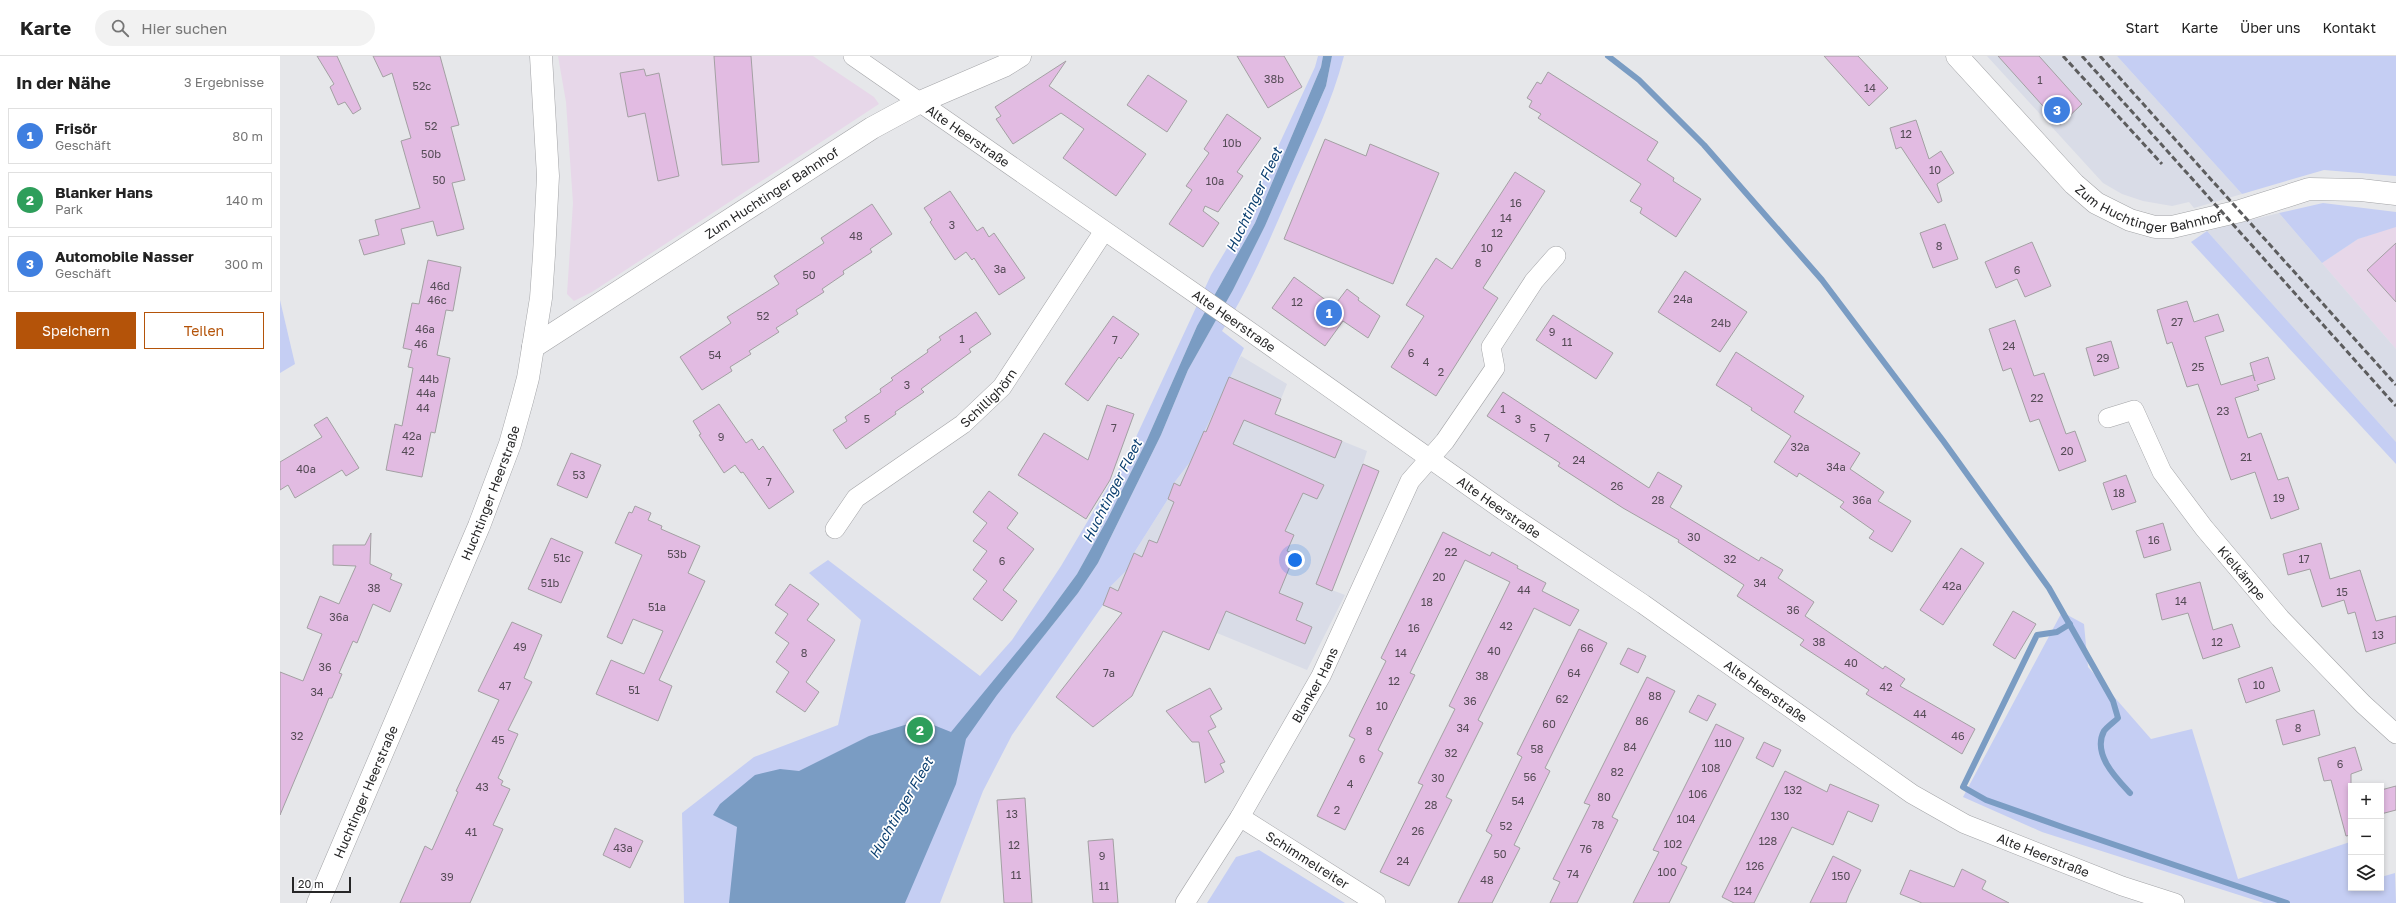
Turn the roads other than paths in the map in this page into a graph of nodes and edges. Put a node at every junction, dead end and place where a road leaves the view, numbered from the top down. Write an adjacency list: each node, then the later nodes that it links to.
1 (541, 56): 9 (street, Huchtinger Heerstraße)
2 (853, 56): 5 (street, Alte Heerstraße)
3 (1020, 56): 5 (street, Zum Huchtinger Bahnhof)
4 (1957, 56): 6 (street, Zum Huchtinger Bahnhof)
5 (920, 102): 7 (street, Alte Heerstraße); 9 (street, Zum Huchtinger Bahnhof)
6 (2396, 194)
7 (1104, 231): 11 (street, Alte Heerstraße); 12 (street, Schillighörn)
8 (1556, 256): 11 (street, Blanker Hans)
9 (533, 347): 15 (street, Huchtinger Heerstraße)
10 (2108, 418): 13 (street, Kielkämpe)
11 (1429, 459): 14 (street, Blanker Hans); 18 (street, Alte Heerstraße)
12 (835, 529)
13 (2396, 734)
14 (1240, 817): 16 (street, Blanker Hans); 17 (street, Schimmelreiter)
15 (318, 903)
16 (1185, 903)
17 (1376, 903)
18 (2175, 903)

